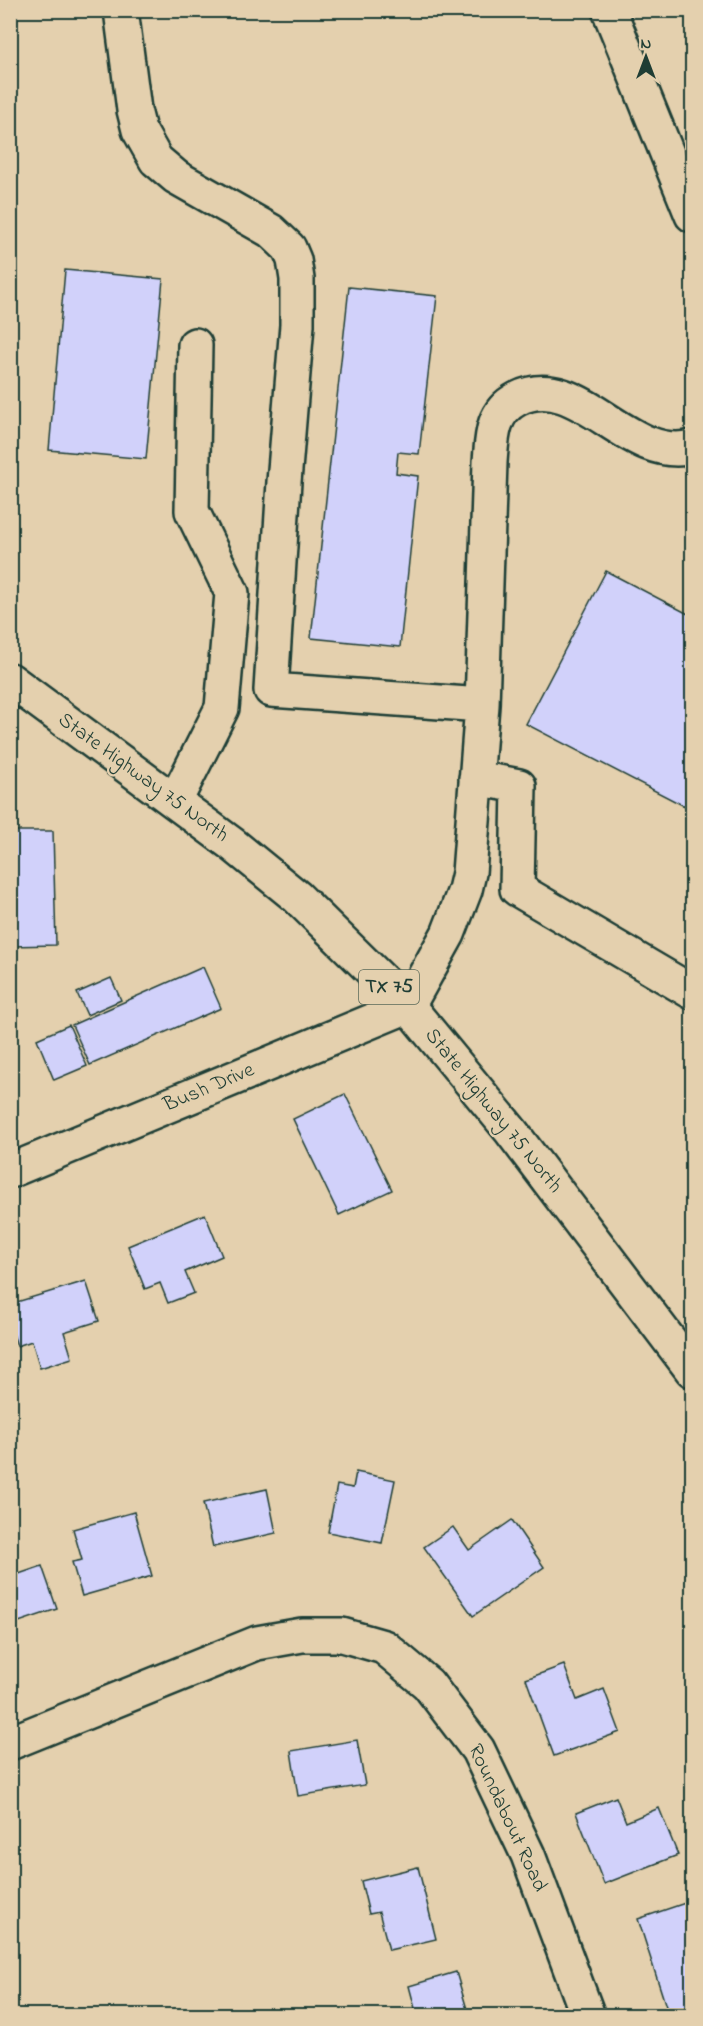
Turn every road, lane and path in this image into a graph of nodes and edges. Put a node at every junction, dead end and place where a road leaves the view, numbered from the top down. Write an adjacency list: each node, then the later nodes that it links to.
1 (121, 10): 7 (street)
2 (609, 10): 3 (street)
3 (693, 215)
4 (195, 345): 9 (street)
5 (693, 447): 7 (street)
6 (10, 680): 9 (street, State Highway 75 North / TX 75)
7 (482, 705): 8 (street)
8 (476, 778): 10 (street); 11 (street)
9 (175, 801): 11 (street, State Highway 75 North / TX 75)
10 (693, 992)
11 (408, 1006): 12 (street, Bush Drive); 13 (street, State Highway 75 North / TX 75)
12 (10, 1171)
13 (692, 1369)
14 (10, 1743): 15 (street, Roundabout Road)
15 (588, 2016)

